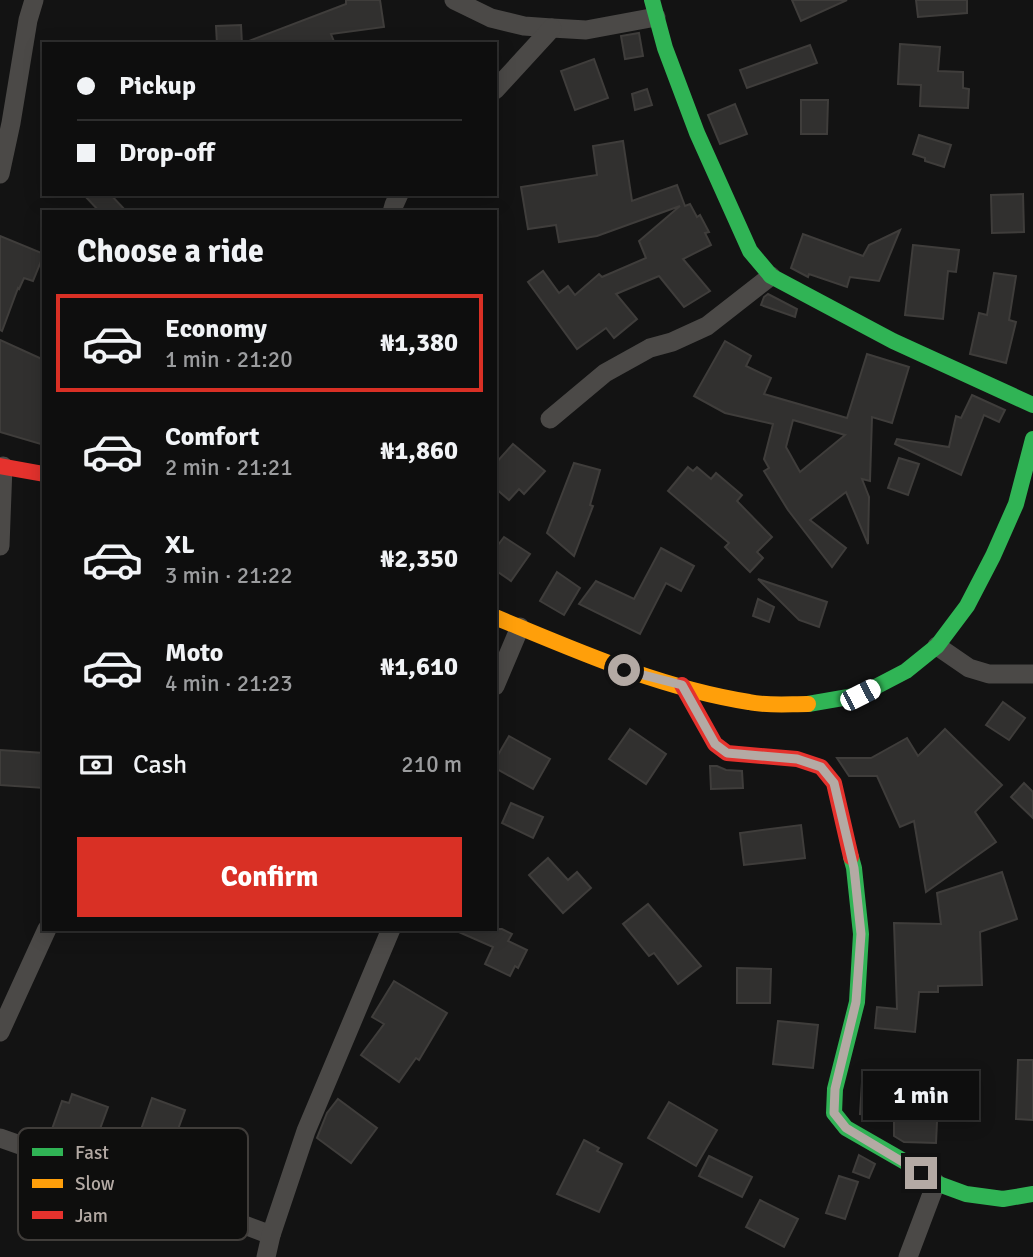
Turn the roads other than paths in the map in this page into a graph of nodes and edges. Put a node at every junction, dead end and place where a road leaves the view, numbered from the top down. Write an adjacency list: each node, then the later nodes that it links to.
1 (34, 0): 6 (street)
2 (454, 0): 4 (street)
3 (654, 8): 4 (street); 7 (street)
4 (552, 28): 5 (street)
5 (497, 88)
6 (0, 174)
7 (771, 276): 8 (street); 9 (street)
8 (1033, 405)
9 (550, 419)
10 (1033, 439): 13 (street)
11 (2, 466): 12 (street); 14 (street)
12 (42, 474)
13 (1027, 481): 17 (street)
14 (0, 547)
15 (497, 618): 16 (street)
16 (520, 628): 19 (street); 20 (street)
17 (937, 646): 18 (street); 20 (street)
18 (1033, 674)
19 (497, 681)
20 (682, 685): 26 (street)
21 (46, 931): 23 (street)
22 (390, 931): 29 (street)
23 (0, 1032)
24 (0, 1138): 25 (street)
25 (18, 1144)
26 (936, 1183): 27 (street); 31 (street)
27 (1033, 1194)
28 (248, 1226): 29 (street)
29 (271, 1235): 30 (street)
30 (266, 1257)
31 (908, 1257)

